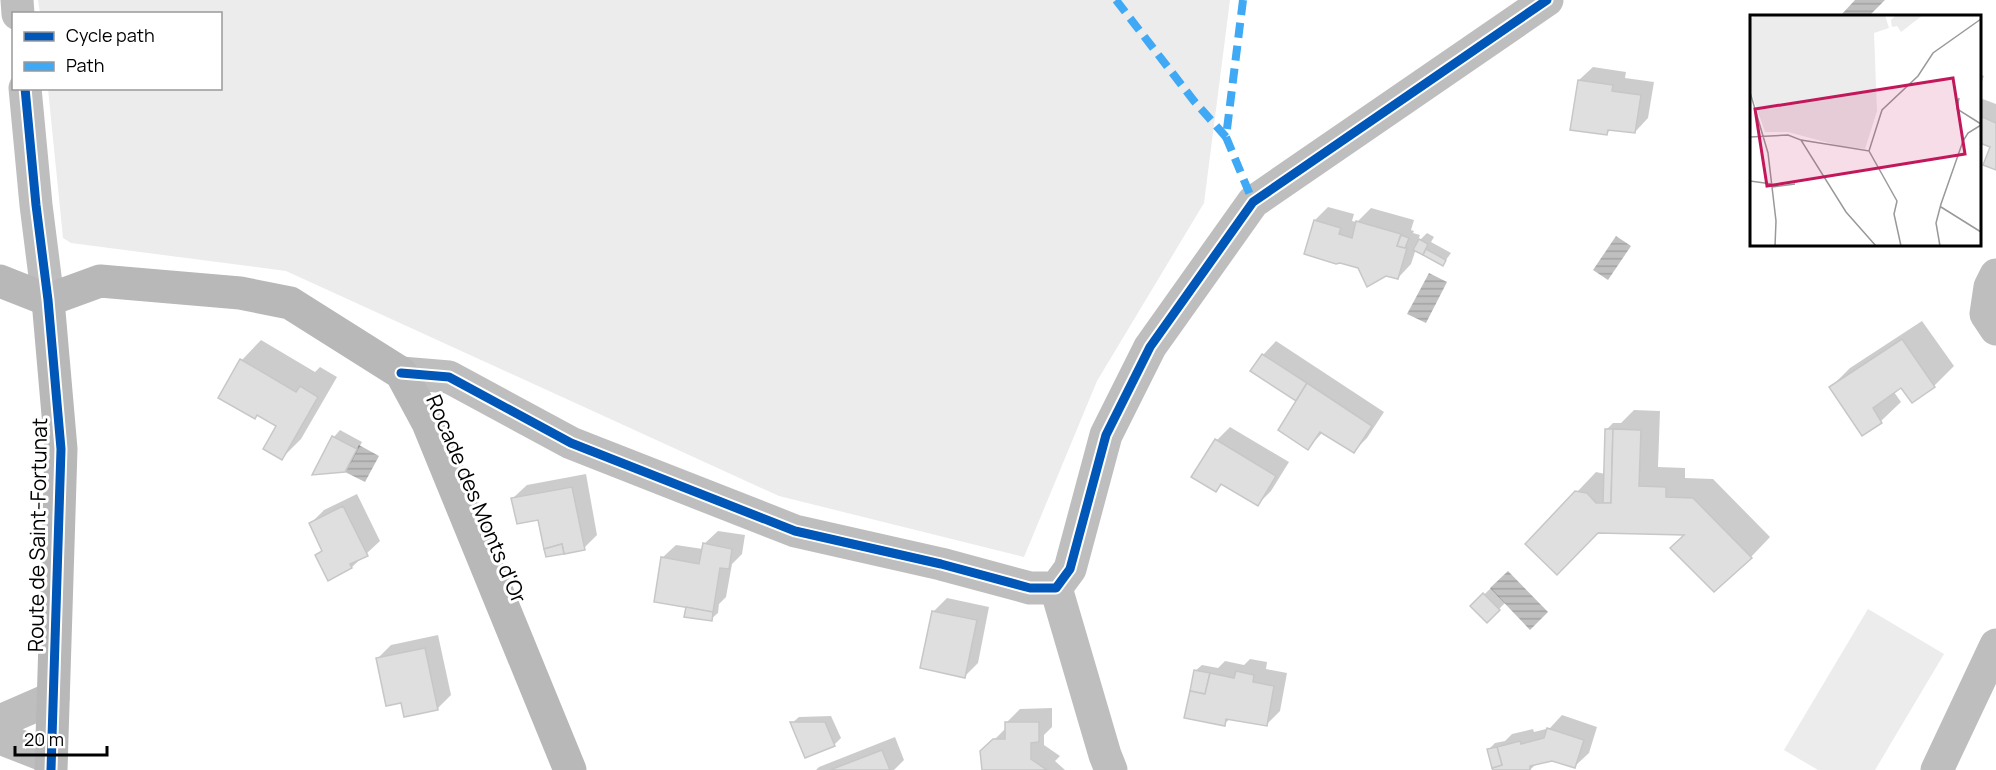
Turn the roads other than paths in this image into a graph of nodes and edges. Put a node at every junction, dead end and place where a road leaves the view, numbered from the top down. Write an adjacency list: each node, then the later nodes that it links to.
1 (1547, 0): 8 (street)
2 (25, 90): 5 (street)
3 (1996, 275): 6 (street)
4 (0, 281): 5 (street)
5 (48, 300): 7 (street, Rocade des Monts d'Or); 10 (street, Route de Saint-Fortunat)
6 (1996, 329)
7 (401, 373): 8 (street); 14 (street, Rocade des Monts d'Or)
8 (1056, 588): 15 (street)
9 (1996, 645): 16 (street)
10 (53, 698): 11 (street); 13 (street, Route de Saint-Fortunat)
11 (0, 721)
12 (0, 738): 13 (street)
13 (51, 764)
14 (570, 770)
15 (1111, 770)
16 (1936, 770)

